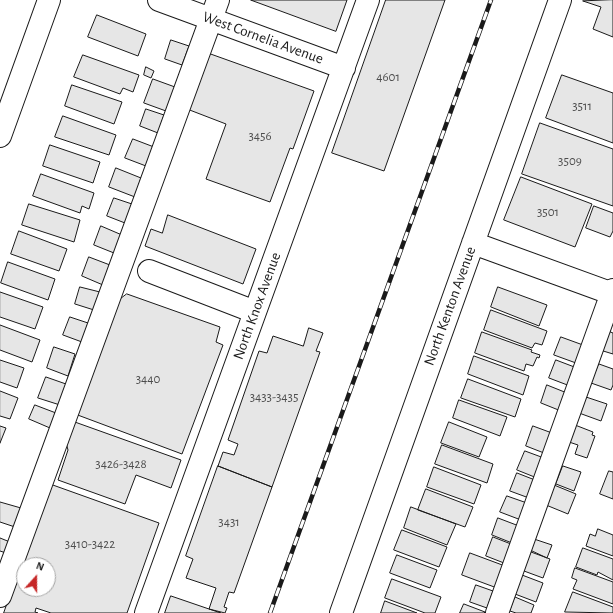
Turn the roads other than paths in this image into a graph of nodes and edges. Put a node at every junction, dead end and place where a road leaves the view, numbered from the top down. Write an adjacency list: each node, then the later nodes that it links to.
1 (49, 0): 7 (street)
2 (159, 0): 5 (street, West Cornelia Avenue)
3 (368, 0): 6 (street, North Knox Avenue)
4 (560, 0): 8 (street, North Kenton Avenue)
5 (214, 10): 6 (street, West Cornelia Avenue); 12 (street)
6 (344, 68): 11 (street, North Knox Avenue)
7 (0, 136)
8 (473, 243): 10 (street); 14 (street, North Kenton Avenue)
9 (149, 271): 11 (street)
10 (613, 293): 15 (street)
11 (255, 312): 13 (street, North Knox Avenue)
12 (0, 596)
13 (146, 613)
14 (341, 613)
15 (497, 613)

